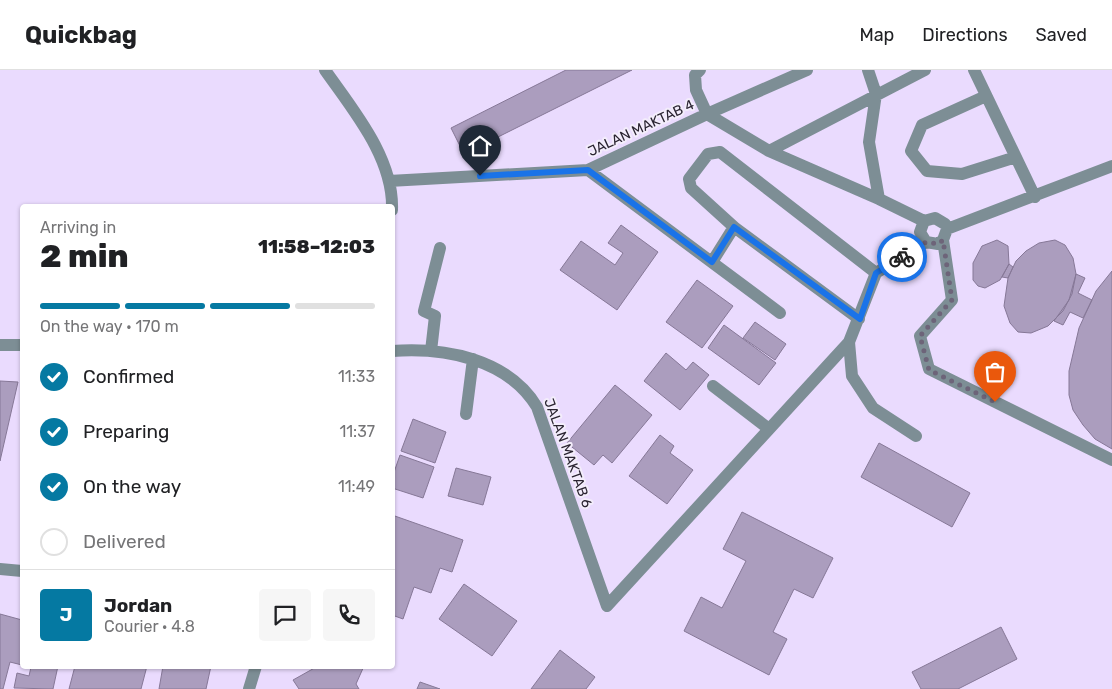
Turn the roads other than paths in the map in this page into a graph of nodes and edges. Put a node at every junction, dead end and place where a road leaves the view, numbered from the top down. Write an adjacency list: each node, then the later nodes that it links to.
1 (325, 70): 14 (street)
2 (700, 70): 9 (street)
3 (807, 70): 9 (street, JALAN MAKTAB 4)
4 (868, 70): 7 (street)
5 (925, 70): 7 (street)
6 (974, 70): 8 (street)
7 (876, 94): 10 (street); 16 (street)
8 (986, 96): 11 (street); 11 (street)
9 (707, 114): 10 (street); 13 (street, JALAN MAKTAB 4)
10 (769, 151): 16 (street)
11 (1016, 157): 15 (street)
12 (1112, 166): 15 (street)
13 (588, 170): 14 (street, JALAN MAKTAB 4); 23 (street)
14 (389, 181): 17 (street)
15 (1035, 197): 20 (street)
16 (879, 199): 18 (street)
17 (391, 204)
18 (924, 221): 20 (street); 21 (street)
19 (734, 227): 23 (street); 24 (street); 26 (street)
20 (945, 235): 21 (street); 37 (street)
21 (926, 242): 24 (street)
22 (440, 248): 31 (street)
23 (712, 262): 25 (street)
24 (876, 273): 26 (street)
25 (780, 313)
26 (860, 319): 27 (street)
27 (849, 342): 35 (street); 36 (street)
28 (0, 345): 29 (street)
29 (20, 345)
30 (395, 350): 31 (street, JALAN MAKTAB 6)
31 (431, 351): 32 (street, JALAN MAKTAB 6)
32 (473, 359): 34 (street); 35 (street, JALAN MAKTAB 6)
33 (713, 386): 35 (street)
34 (466, 414)
35 (769, 429)
36 (916, 436)
37 (1112, 460)
38 (0, 569): 39 (street)
39 (20, 571)
40 (255, 669): 41 (street)
41 (249, 689)

